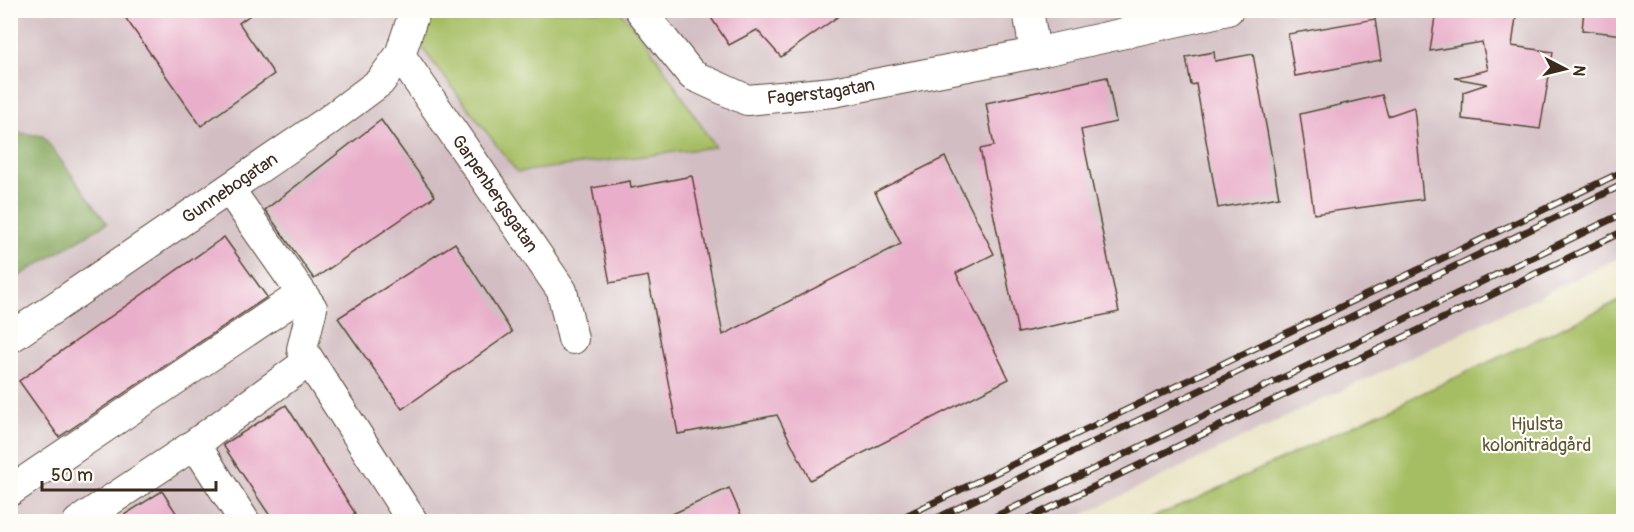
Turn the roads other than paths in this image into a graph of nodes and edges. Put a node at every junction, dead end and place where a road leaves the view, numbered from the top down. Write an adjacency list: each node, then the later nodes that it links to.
1 (415, 10): 6 (street, Gunnebogatan)
2 (640, 10): 5 (street, Fagerstagatan)
3 (1028, 10): 5 (street)
4 (1228, 10): 5 (street, Fagerstagatan)
5 (1035, 53)
6 (400, 55): 7 (street, Gunnebogatan); 10 (street, Garpenbergsgatan)
7 (229, 189): 8 (street); 9 (street, Gunnebogatan)
8 (302, 294): 11 (street); 13 (street)
9 (10, 338)
10 (573, 339)
11 (309, 361): 12 (street); 16 (street)
12 (195, 444): 14 (street); 15 (street)
13 (10, 491)
14 (78, 522)
15 (244, 522)
16 (413, 522)

